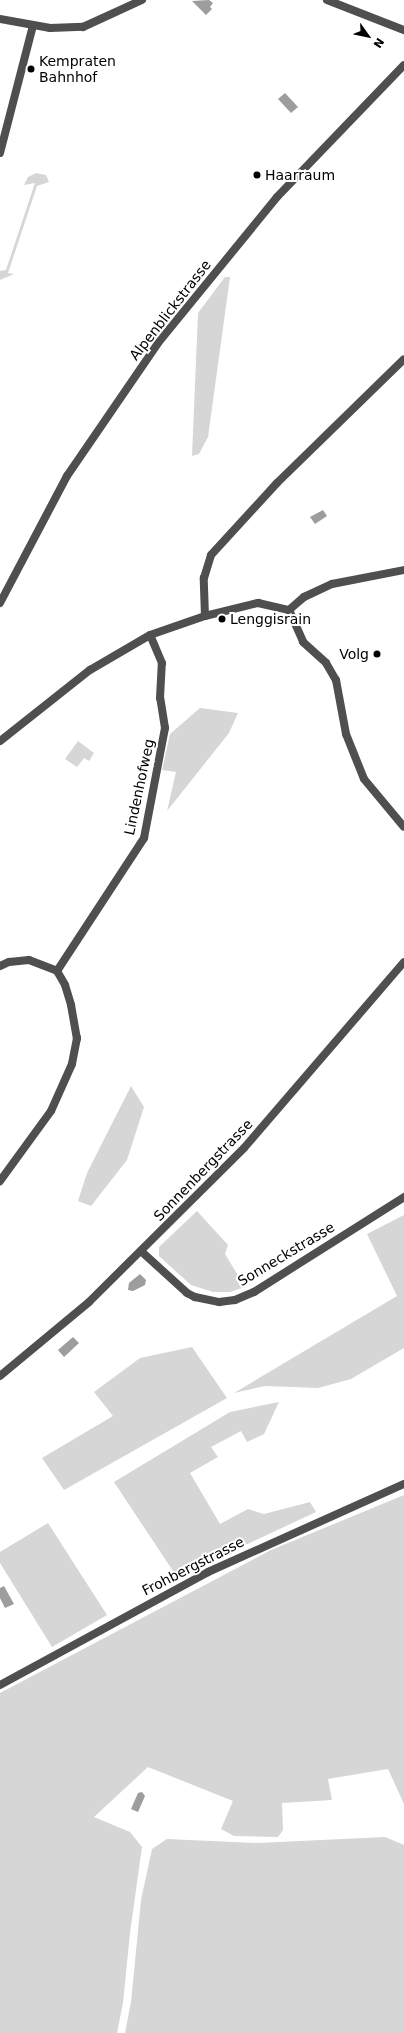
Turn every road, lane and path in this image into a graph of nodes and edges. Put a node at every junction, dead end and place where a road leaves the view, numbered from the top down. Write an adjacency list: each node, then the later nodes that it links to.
1 (142, 0): 4 (street)
2 (327, 0): 5 (street)
3 (0, 18): 4 (street)
4 (33, 25): 7 (street)
5 (404, 30)
6 (404, 65): 10 (street, Alpenblickstrasse)
7 (0, 153)
8 (404, 359): 12 (street)
9 (404, 570): 11 (street)
10 (0, 603)
11 (288, 610): 12 (street); 15 (street)
12 (205, 616): 13 (street)
13 (150, 635): 14 (street); 18 (street, Lindenhofweg)
14 (0, 741)
15 (404, 827)
16 (404, 962): 21 (street, Sonnenbergstrasse)
17 (0, 966): 18 (street)
18 (57, 971): 19 (street)
19 (0, 1181)
20 (404, 1197): 21 (street, Sonneckstrasse)
21 (142, 1252): 22 (street, Sonnenbergstrasse)
22 (0, 1376)
23 (404, 1484): 24 (street, Frohbergstrasse)
24 (0, 1685)

